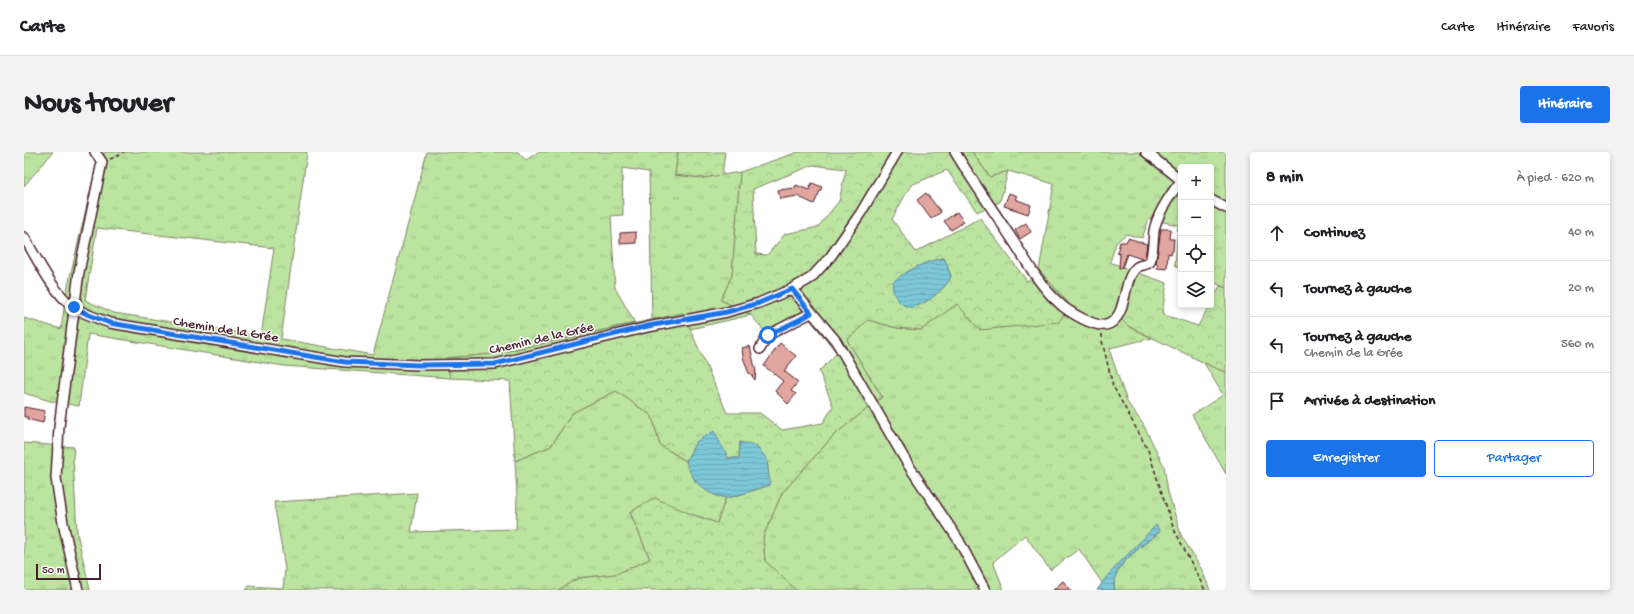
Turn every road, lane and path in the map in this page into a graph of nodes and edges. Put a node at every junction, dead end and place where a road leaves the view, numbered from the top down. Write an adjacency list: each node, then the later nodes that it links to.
1 (95, 152): 6 (street)
2 (124, 152): 6 (path)
3 (897, 152): 12 (street, Chemin de la Grée)
4 (955, 152): 15 (street)
5 (1146, 152): 7 (street)
6 (102, 162): 13 (street)
7 (1178, 179)
8 (1178, 185): 15 (street)
9 (1214, 202): 10 (street)
10 (1226, 208)
11 (24, 237): 13 (street, Chemin de la Grée)
12 (792, 289): 13 (street, Chemin de la Grée); 14 (street)
13 (74, 307): 17 (street)
14 (811, 313): 16 (street); 18 (street)
15 (1102, 325): 19 (path)
16 (760, 349)
17 (78, 590)
18 (985, 590)
19 (1205, 590)

